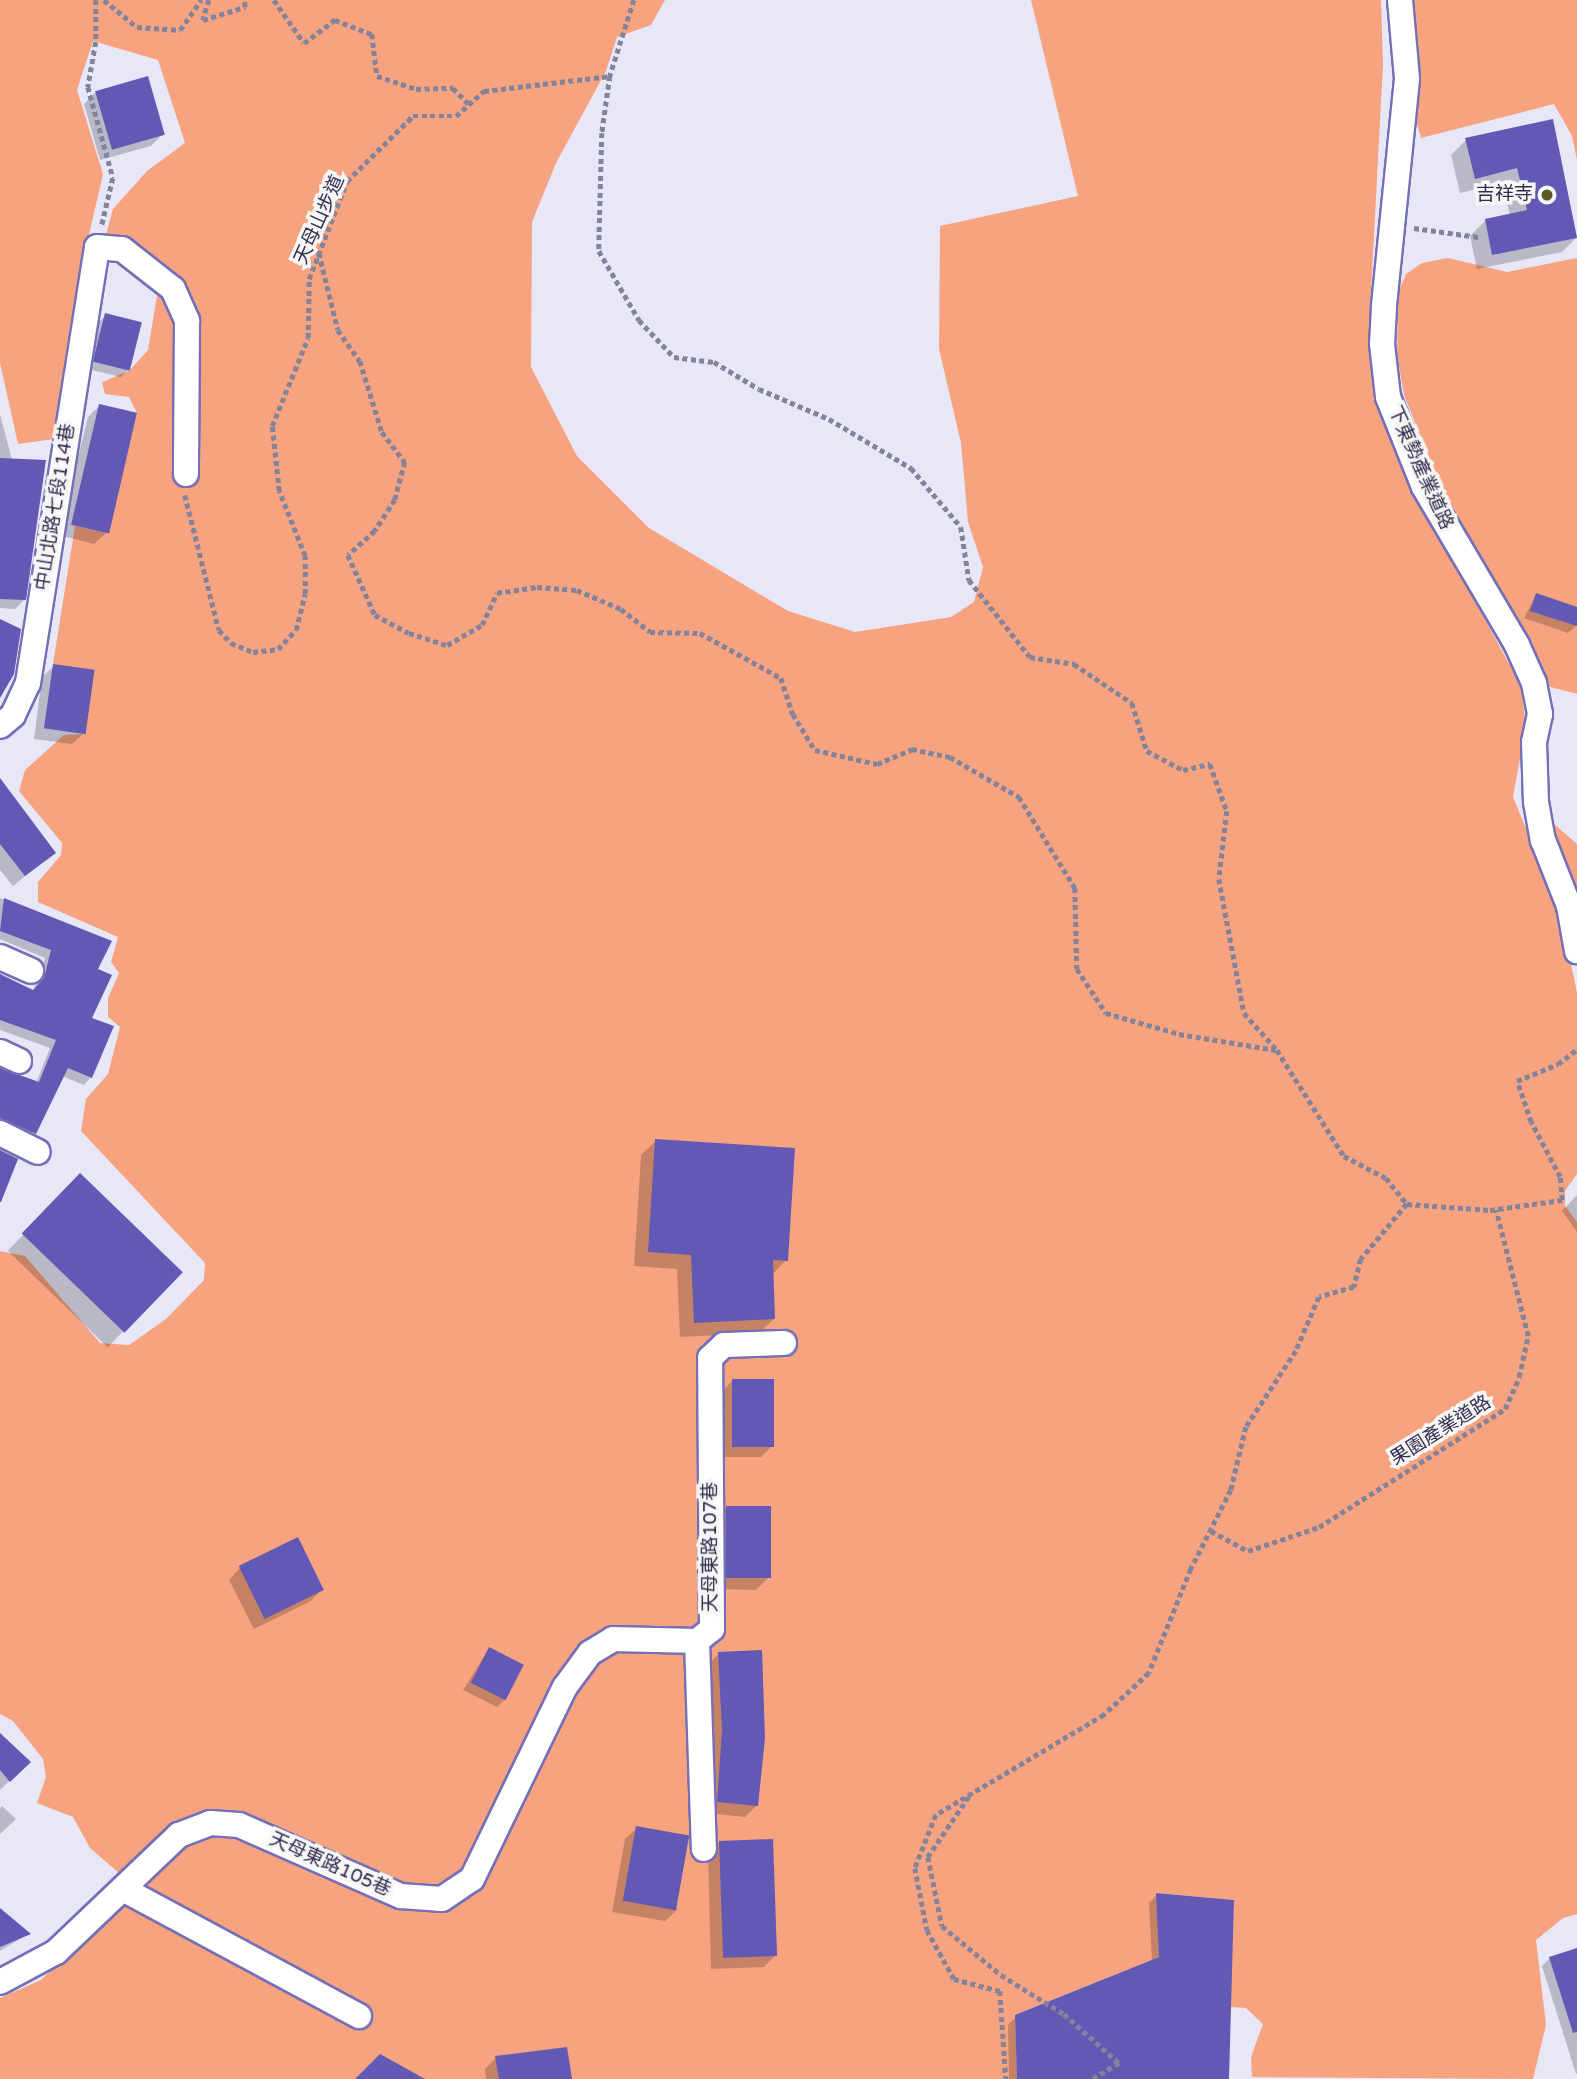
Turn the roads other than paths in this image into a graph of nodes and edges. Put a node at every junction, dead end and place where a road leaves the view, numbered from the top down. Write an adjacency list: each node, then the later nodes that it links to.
1 (1400, 0): 4 (street, 下東勢產業道路)
2 (186, 474): 3 (street, 中山北路七段114巷)
3 (0, 726)
4 (1577, 951)
5 (0, 957): 6 (street)
6 (30, 971)
7 (0, 1133): 8 (street)
8 (38, 1152)
9 (784, 1343): 10 (street, 天母東路107巷)
10 (696, 1641): 11 (street, 天母東路107巷); 12 (street, 天母東路105巷)
11 (704, 1849)
12 (123, 1889): 13 (street, 天母東路105巷); 14 (street)
13 (0, 1982)
14 (359, 2016)

